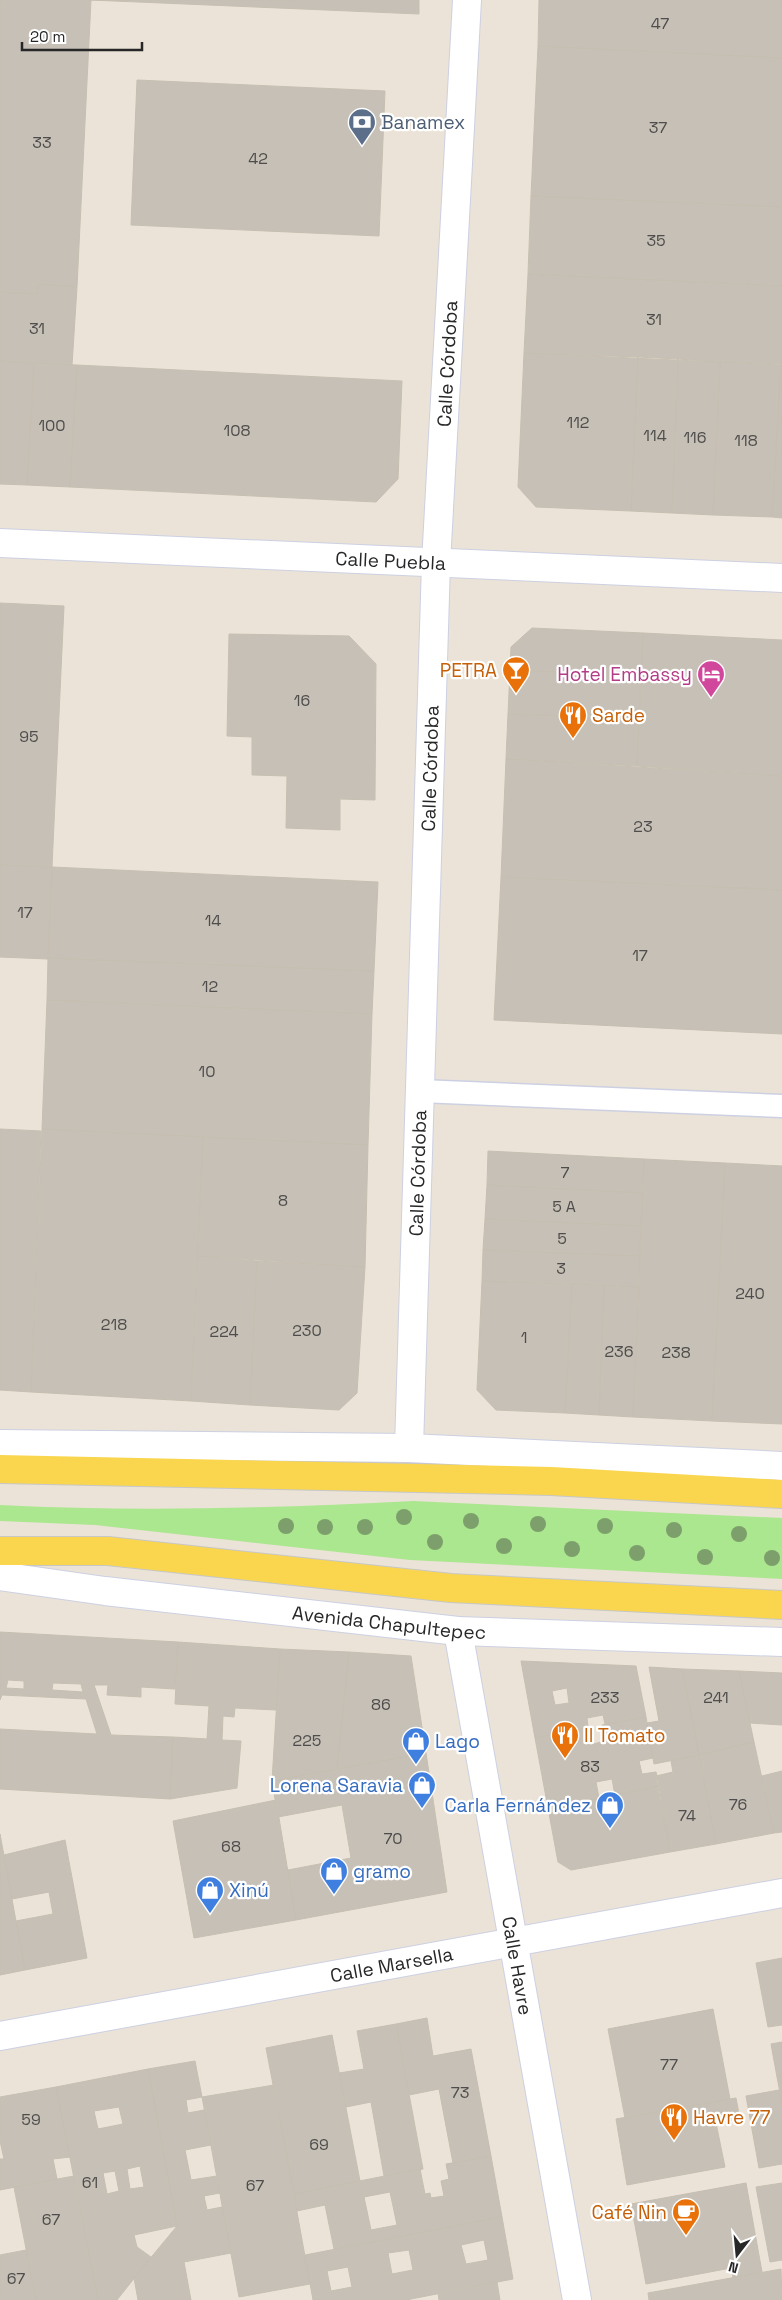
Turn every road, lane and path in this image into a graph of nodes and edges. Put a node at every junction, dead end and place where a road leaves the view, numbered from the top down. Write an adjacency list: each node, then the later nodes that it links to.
1 (467, 0): 3 (street, Calle Córdoba)
2 (0, 544): 3 (street, Calle Puebla)
3 (436, 563): 4 (street, Calle Puebla); 5 (street, Calle Córdoba)
4 (782, 578)
5 (420, 1092): 6 (lane); 8 (street, Calle Córdoba)
6 (782, 1106)
7 (0, 1444): 8 (street)
8 (410, 1448): 9 (street)
9 (782, 1466)
10 (0, 1469): 11 (main road)
11 (782, 1494)
12 (0, 1551): 14 (main road)
13 (0, 1576): 15 (street, Avenida Chapultepec)
14 (782, 1605)
15 (458, 1631): 16 (street, Avenida Chapultepec); 18 (street, Calle Havre)
16 (782, 1642)
17 (782, 1893): 18 (street, Calle Marsella)
18 (514, 1942): 19 (street, Calle Marsella); 20 (street, Calle Havre)
19 (0, 2036)
20 (577, 2300)

